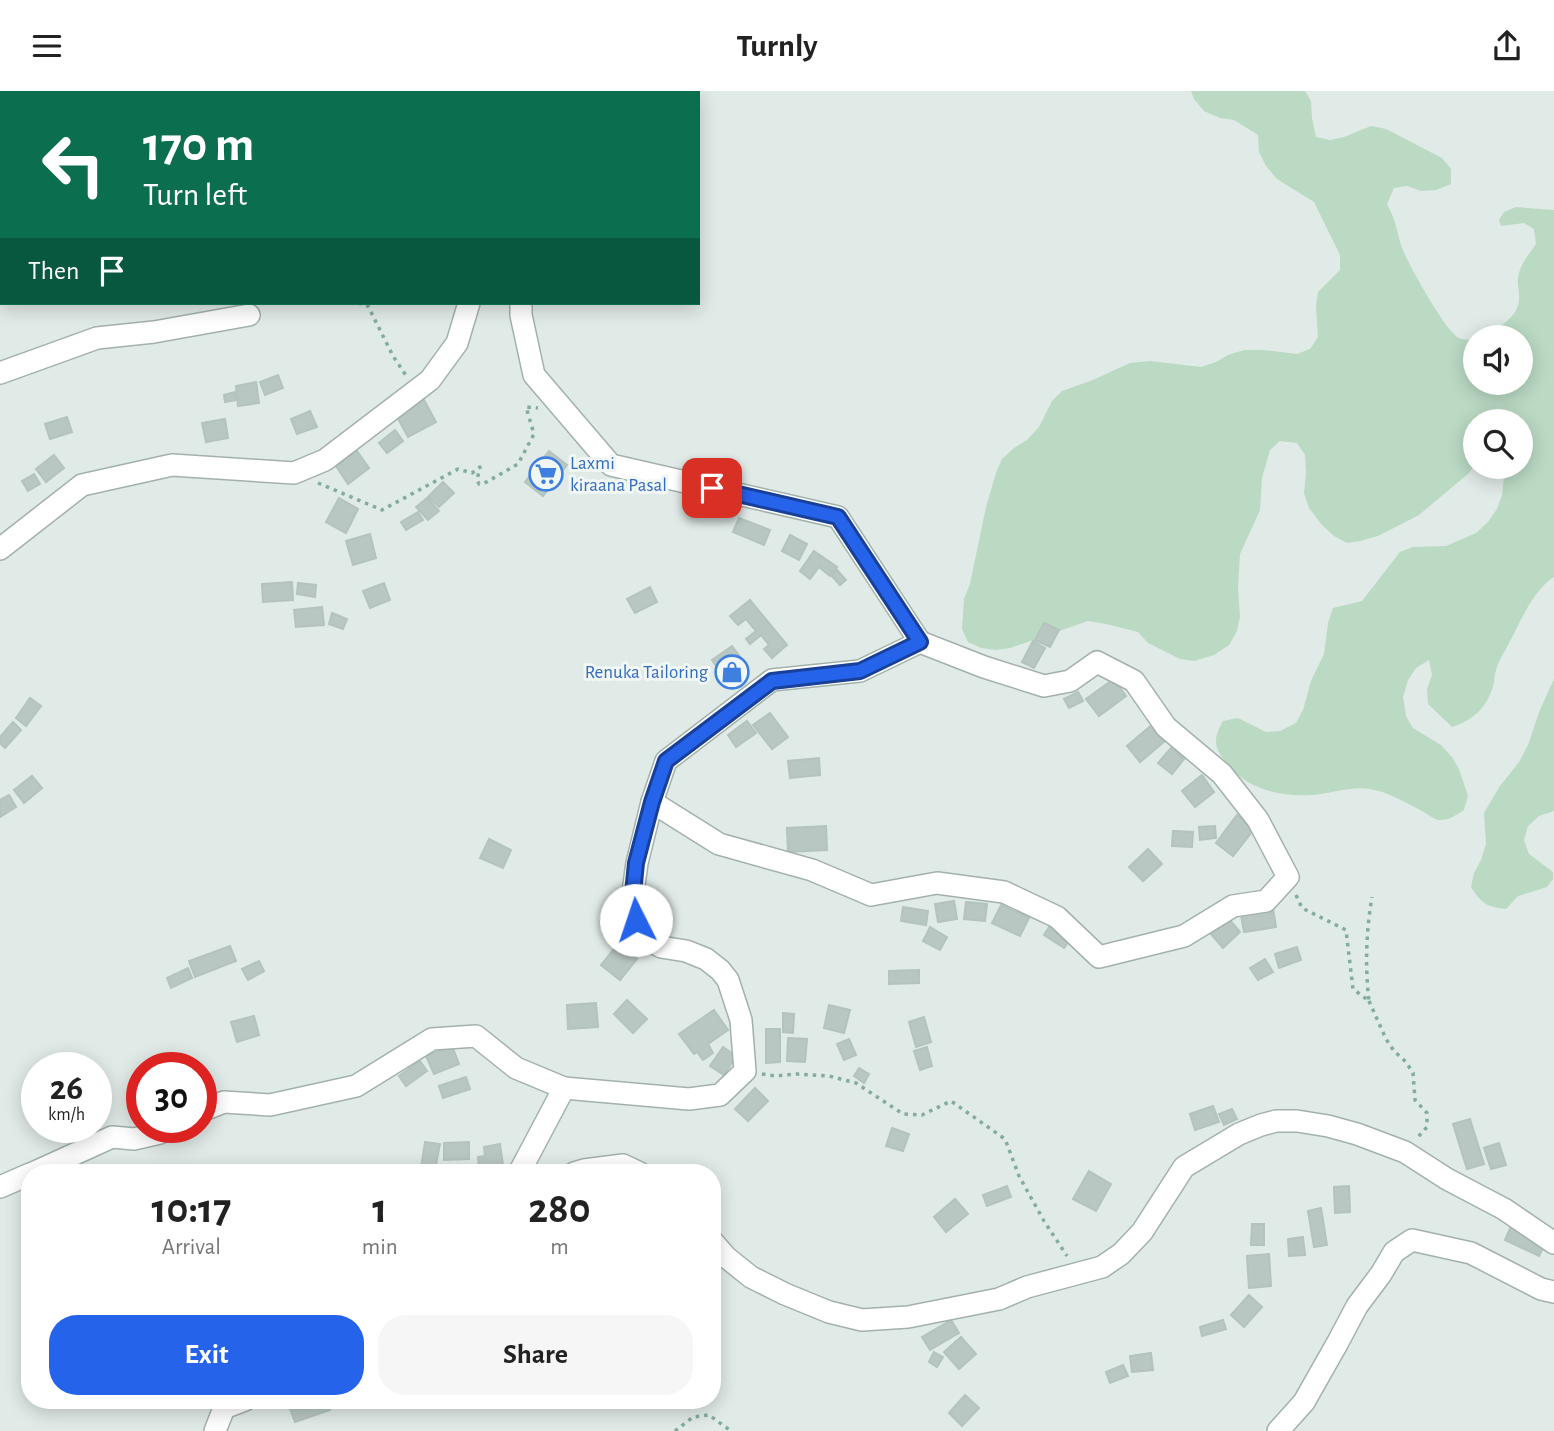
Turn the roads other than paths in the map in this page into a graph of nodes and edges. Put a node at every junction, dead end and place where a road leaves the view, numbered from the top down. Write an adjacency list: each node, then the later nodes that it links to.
1 (468, 305): 5 (street)
2 (521, 305): 6 (street)
3 (249, 316): 4 (street)
4 (0, 373)
5 (0, 549)
6 (920, 642): 7 (street); 7 (street)
7 (652, 802): 8 (street)
8 (564, 1088): 9 (street); 12 (street)
9 (217, 1105)
10 (126, 1138): 11 (street)
11 (51, 1164)
12 (524, 1164)
13 (21, 1178): 14 (street)
14 (0, 1187)
15 (1554, 1244): 16 (street)
16 (721, 1251)
17 (1554, 1292): 20 (street)
18 (224, 1409): 19 (street)
19 (215, 1431)
20 (1278, 1431)

